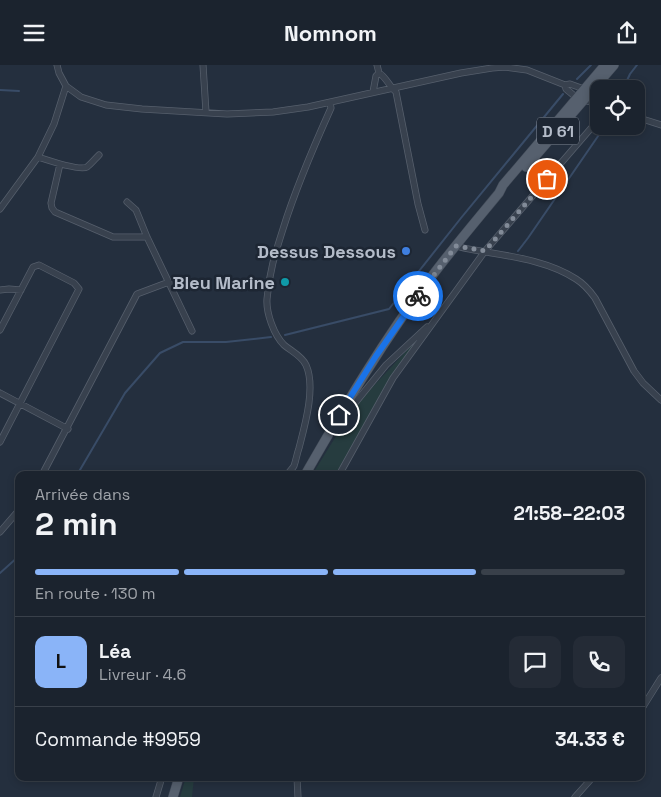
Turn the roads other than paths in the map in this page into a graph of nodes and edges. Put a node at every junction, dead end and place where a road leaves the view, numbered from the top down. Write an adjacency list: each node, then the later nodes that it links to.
1 (57, 65): 11 (street)
2 (203, 65): 19 (street)
3 (377, 65): 7 (street)
4 (605, 65): 8 (main road, D 61)
5 (614, 65): 9 (main road, D 61)
6 (477, 67): 10 (street); 12 (street)
7 (379, 73): 12 (street); 13 (street)
8 (597, 80)
9 (601, 80)
10 (565, 85): 14 (street); 16 (street)
11 (66, 86): 19 (street); 24 (street)
12 (392, 88): 13 (street); 28 (street)
13 (373, 92): 18 (street)
14 (590, 92)
15 (590, 93): 16 (main road, D 61)
16 (581, 99): 17 (street); 30 (main road, D 61)
17 (590, 100)
18 (330, 102): 19 (street); 45 (street)
19 (206, 112)
20 (645, 120): 21 (street)
21 (661, 125)
22 (590, 129): 31 (street)
23 (99, 155): 25 (street)
24 (38, 157): 25 (street); 27 (street)
25 (60, 164): 29 (street)
26 (128, 202): 29 (street)
27 (0, 209)
28 (425, 230)
29 (147, 237): 32 (street)
30 (456, 246): 31 (street); 43 (main road, D 61)
31 (485, 251): 35 (street); 39 (street)
32 (169, 282): 37 (street); 41 (street)
33 (0, 290): 34 (street)
34 (21, 290): 36 (street); 40 (street)
35 (438, 317): 43 (street); 47 (street)
36 (0, 330)
37 (192, 331)
38 (0, 393): 40 (street)
39 (661, 400)
40 (20, 404): 41 (street); 42 (street)
41 (68, 429): 44 (street)
42 (0, 442)
43 (322, 445): 46 (main road, D 61)
44 (44, 471)
45 (290, 471)
46 (307, 471)
47 (341, 471)
48 (15, 514): 49 (street)
49 (0, 531)
50 (661, 678): 51 (street)
51 (645, 704)
52 (161, 781): 56 (street)
53 (178, 781): 57 (main road)
54 (297, 781): 58 (street)
55 (589, 781): 59 (street)
56 (156, 797)
57 (173, 797)
58 (298, 797)
59 (575, 797)

